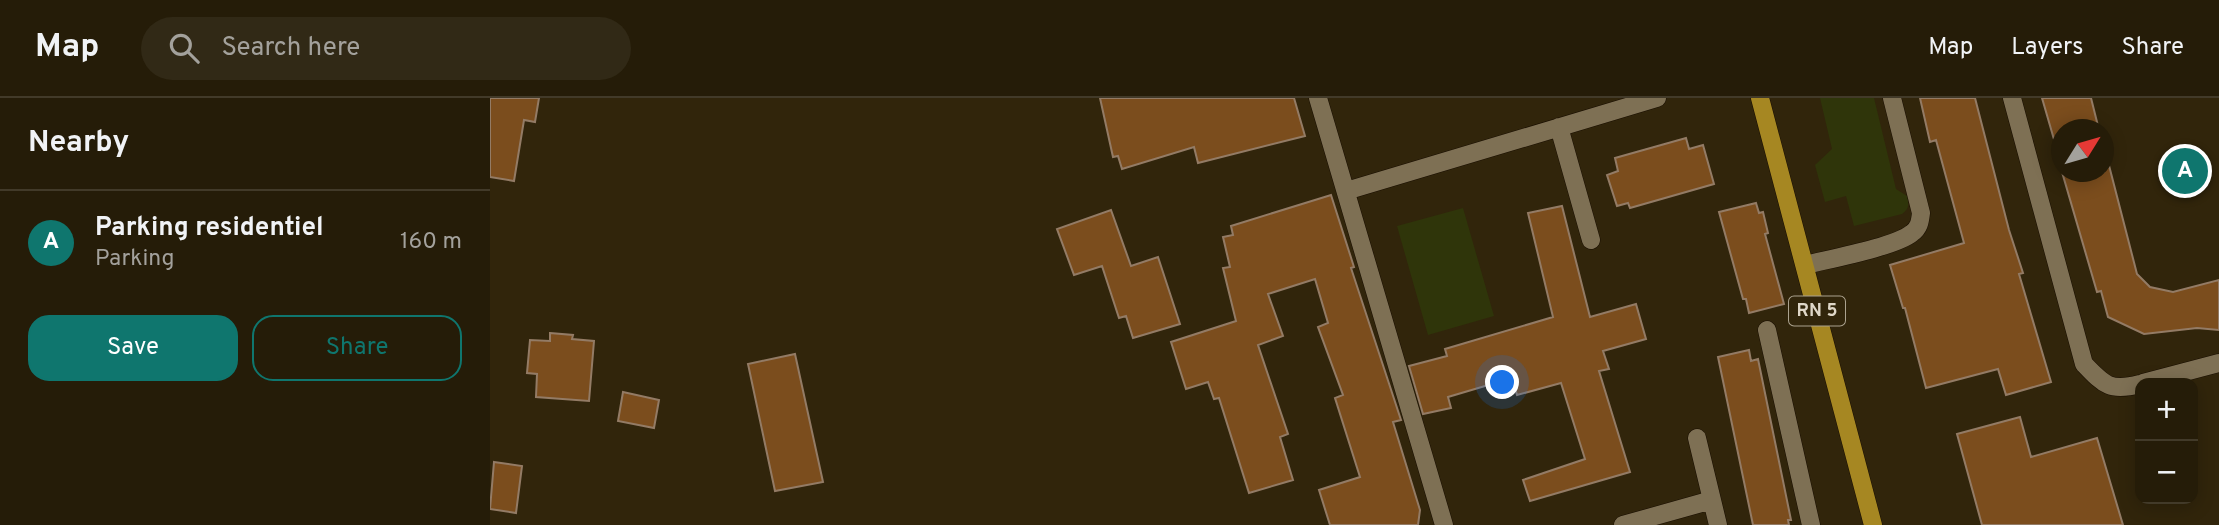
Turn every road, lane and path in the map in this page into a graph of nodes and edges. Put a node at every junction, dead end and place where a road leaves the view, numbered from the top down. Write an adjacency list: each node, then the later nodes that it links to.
1 (1318, 98): 7 (street)
2 (1657, 98): 6 (street)
3 (1760, 98): 9 (main road, RN 5)
4 (1892, 98): 9 (street)
5 (2012, 98): 13 (street)
6 (1559, 127): 7 (street); 8 (street)
7 (1346, 191): 16 (street)
8 (1591, 240)
9 (1805, 265): 20 (main road, RN 5)
10 (1767, 330): 19 (street)
11 (2219, 363): 12 (street)
12 (2164, 378)
13 (2135, 386)
14 (1697, 438): 15 (street)
15 (1712, 499): 17 (street); 18 (street)
16 (1444, 525)
17 (1623, 525)
18 (1718, 525)
19 (1811, 525)
20 (1873, 525)

